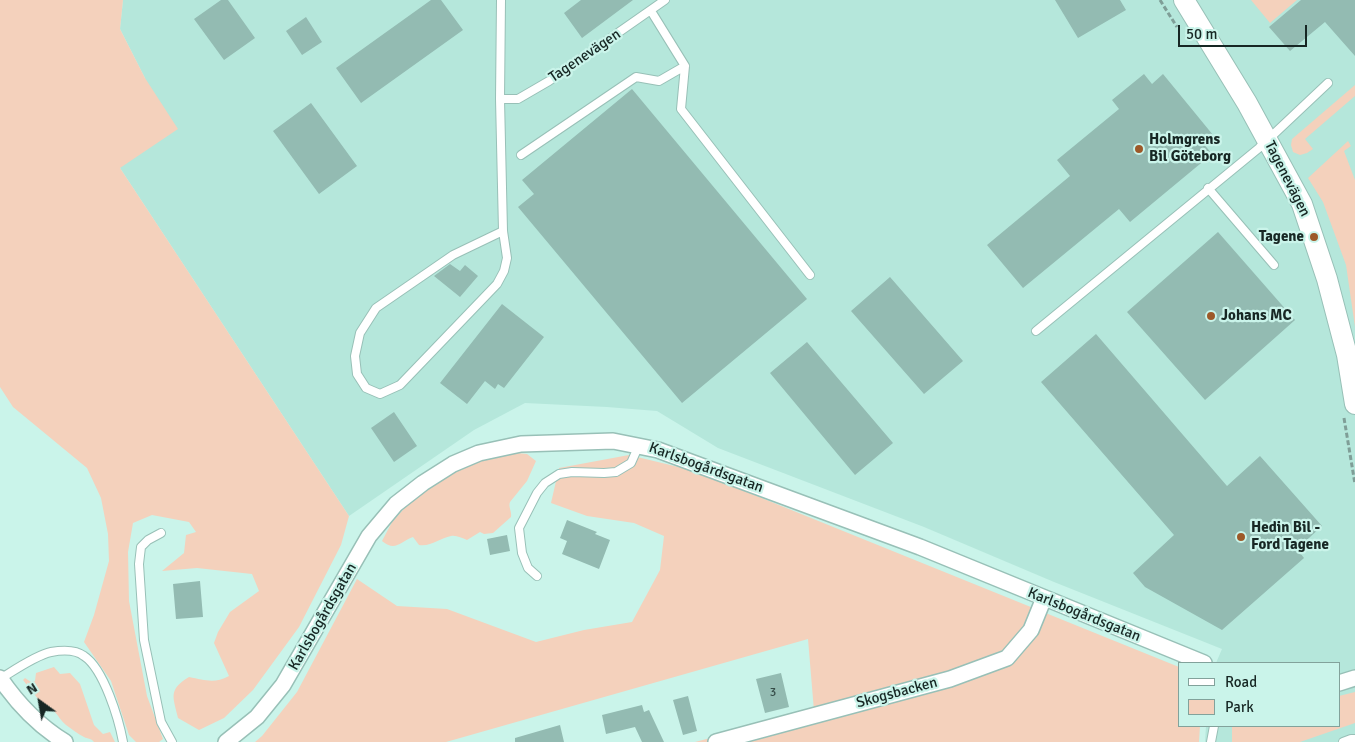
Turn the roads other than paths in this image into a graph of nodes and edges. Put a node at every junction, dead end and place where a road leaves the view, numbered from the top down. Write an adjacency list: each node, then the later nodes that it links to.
1 (501, 0): 7 (lane)
2 (665, 0): 4 (lane, Tagenevägen)
3 (1184, 0): 8 (street, Tagenevägen)
4 (651, 11): 5 (lane); 7 (lane, Tagenevägen)
5 (685, 66): 9 (lane); 13 (lane)
6 (1328, 83): 8 (lane)
7 (500, 100): 11 (lane)
8 (1267, 140): 10 (lane); 15 (street, Tagenevägen)
9 (521, 155)
10 (1208, 188): 12 (lane); 14 (lane)
11 (503, 231): 11 (lane)
12 (1274, 265)
13 (810, 275)
14 (1036, 331)
15 (1349, 408)
16 (639, 445): 18 (lane); 19 (street, Karlsbogårdsgatan); 29 (street, Karlsbogårdsgatan)
17 (161, 533): 28 (lane)
18 (537, 576)
19 (1044, 598): 20 (street, Karlsbogårdsgatan); 30 (street, Skogsbacken)
20 (1202, 662)
21 (1355, 678): 23 (street)
22 (0, 679): 26 (street); 27 (lane)
23 (1340, 683)
24 (1214, 727): 31 (lane)
25 (1355, 739): 32 (lane)
26 (65, 742)
27 (123, 742)
28 (172, 742)
29 (226, 742)
30 (716, 742)
31 (1211, 742)
32 (1343, 742)

